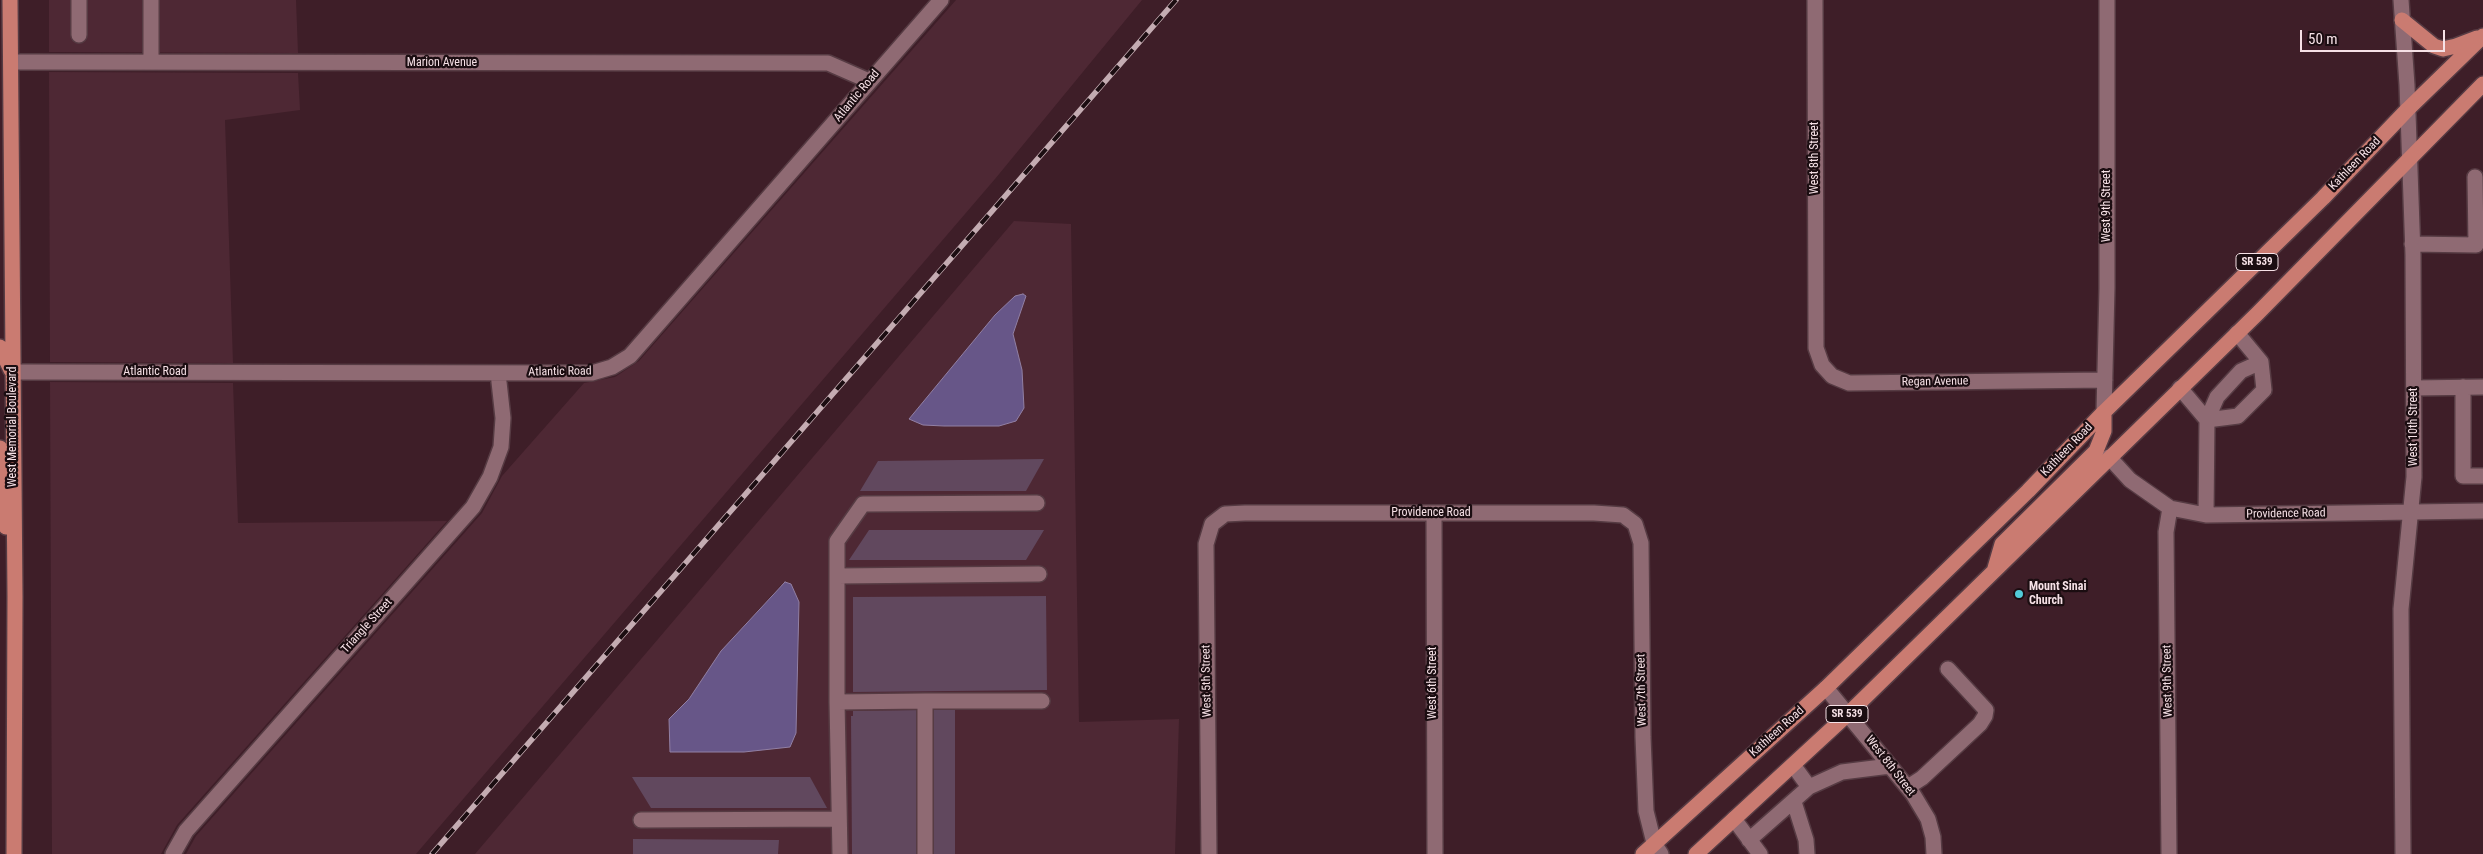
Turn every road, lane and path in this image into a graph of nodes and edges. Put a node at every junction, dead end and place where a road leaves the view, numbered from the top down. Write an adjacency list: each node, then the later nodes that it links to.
1 (10, 0): 11 (main road, West Memorial Boulevard)
2 (79, 0): 9 (street)
3 (151, 0): 12 (street)
4 (942, 0): 13 (street, Atlantic Road)
5 (1814, 0): 19 (street, West 8th Street)
6 (2106, 0): 25 (street, West 9th Street)
7 (2401, 0): 8 (street, West 10th Street)
8 (2402, 20): 10 (main road); 15 (street, West 10th Street)
9 (79, 35)
10 (2483, 36): 15 (main road, Kathleen Road / SR 539)
11 (11, 62): 12 (street, Marion Avenue); 23 (main road, West Memorial Boulevard)
12 (151, 62): 13 (street, Marion Avenue)
13 (869, 81): 24 (street, Atlantic Road)
14 (2483, 84): 16 (main road, SR 539)
15 (2408, 109): 16 (street, West 10th Street); 30 (main road, Kathleen Road / SR 539)
16 (2410, 160): 18 (street, West 10th Street); 20 (main road, SR 539)
17 (2475, 177): 18 (street)
18 (2412, 244): 29 (street, West 10th Street)
19 (1816, 316): 25 (street, Regan Avenue)
20 (2237, 333): 22 (street); 28 (main road, SR 539)
21 (0, 347): 23 (main road)
22 (2261, 362): 31 (street); 31 (street)
23 (13, 372): 24 (street, Atlantic Road); 46 (main road, West Memorial Boulevard)
24 (498, 373): 64 (street, Triangle Street)
25 (2105, 380): 30 (street, West 9th Street)
26 (2463, 387): 27 (street); 29 (street); 34 (street)
27 (2483, 387)
28 (2180, 388): 31 (street); 33 (main road, SR 539)
29 (2414, 388): 38 (street, West 10th Street)
30 (2104, 412): 43 (main road); 48 (main road, Kathleen Road / SR 539)
31 (2207, 420): 41 (street)
32 (0, 448): 46 (main road)
33 (2109, 457): 36 (street, Providence Road); 43 (main road, SR 539)
34 (2483, 476)
35 (1037, 503): 45 (street)
36 (2170, 508): 41 (street, Providence Road); 74 (street, West 9th Street)
37 (2483, 511): 38 (street, Providence Road)
38 (2410, 512): 41 (street, Providence Road); 75 (street, West 10th Street)
39 (1434, 513): 40 (street, Providence Road); 42 (street, Providence Road); 68 (street, West 6th Street)
40 (1224, 514): 67 (street, West 5th Street)
41 (2206, 515)
42 (1635, 524): 62 (street, West 7th Street)
43 (1994, 570): 52 (main road, SR 539)
44 (1039, 574): 45 (street)
45 (837, 576): 51 (street)
46 (14, 596): 63 (main road, West Memorial Boulevard)
47 (1948, 669): 56 (street)
48 (1826, 688): 52 (street, West 8th Street); 62 (main road, Kathleen Road / SR 539)
49 (925, 701): 50 (street); 51 (street); 66 (street)
50 (1042, 701)
51 (837, 702): 58 (street)
52 (1849, 713): 53 (main road, SR 539); 54 (street, West 8th Street)
53 (1793, 764): 55 (street); 59 (main road, SR 539)
54 (1890, 766): 55 (street); 56 (street, West 8th Street)
55 (1809, 787): 57 (street)
56 (1908, 787): 73 (street, West 8th Street)
57 (1794, 802): 61 (street); 72 (street)
58 (839, 819): 60 (street); 65 (street)
59 (1734, 819): 61 (street); 70 (main road, SR 539)
60 (641, 820)
61 (1749, 840): 71 (street)
62 (1658, 848): 69 (main road, Kathleen Road / SR 539)
63 (14, 854)
64 (173, 854)
65 (840, 854)
66 (925, 854)
67 (1209, 854)
68 (1434, 854)
69 (1643, 854)
70 (1696, 854)
71 (1760, 854)
72 (1807, 854)
73 (1934, 854)
74 (2169, 854)
75 (2403, 854)

